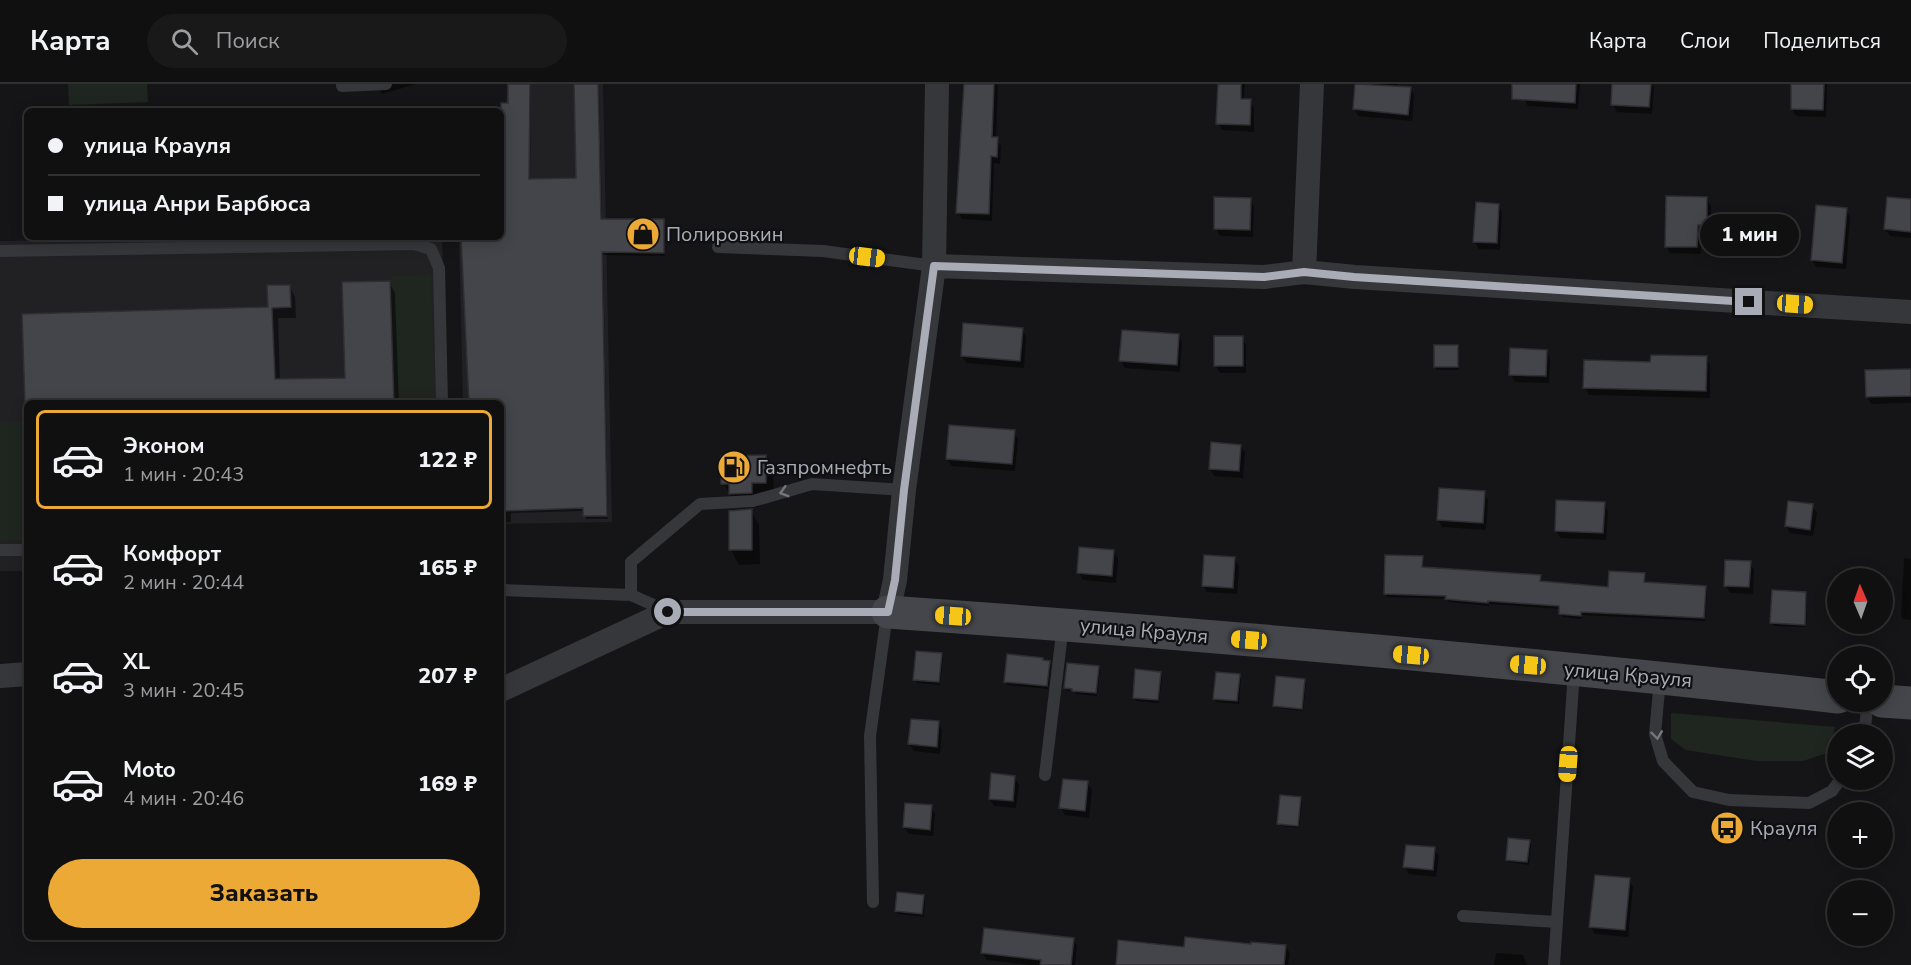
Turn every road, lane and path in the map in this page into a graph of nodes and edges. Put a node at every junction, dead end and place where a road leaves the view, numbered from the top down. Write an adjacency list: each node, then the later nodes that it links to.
1 (342, 84): 2 (lane)
2 (386, 84)
3 (937, 84): 7 (street)
4 (1312, 84): 8 (street)
5 (718, 247): 7 (lane)
6 (0, 251): 10 (lane)
7 (934, 266): 8 (street); 11 (street)
8 (1304, 272): 9 (street)
9 (1911, 312)
10 (442, 400)
11 (904, 490): 15 (lane, one-way to 15); 17 (street)
12 (0, 550): 13 (lane)
13 (24, 550)
14 (504, 590): 15 (lane)
15 (631, 595): 16 (lane)
16 (668, 612): 17 (street, улица Крауля); 23 (street, улица Крауля)
17 (888, 612): 18 (street, улица Крауля); 29 (lane)
18 (1063, 624): 19 (street, улица Крауля); 27 (lane)
19 (1574, 669): 22 (street, улица Крауля); 31 (lane)
20 (24, 674): 21 (street)
21 (0, 676)
22 (1660, 677): 24 (street, улица Крауля); 28 (lane, one-way to 28)
23 (504, 689)
24 (1827, 696)
25 (1893, 702): 26 (street)
26 (1911, 704)
27 (1045, 775)
28 (1833, 790)
29 (873, 902)
30 (1463, 916): 31 (lane)
31 (1557, 922): 32 (lane)
32 (1554, 965)

